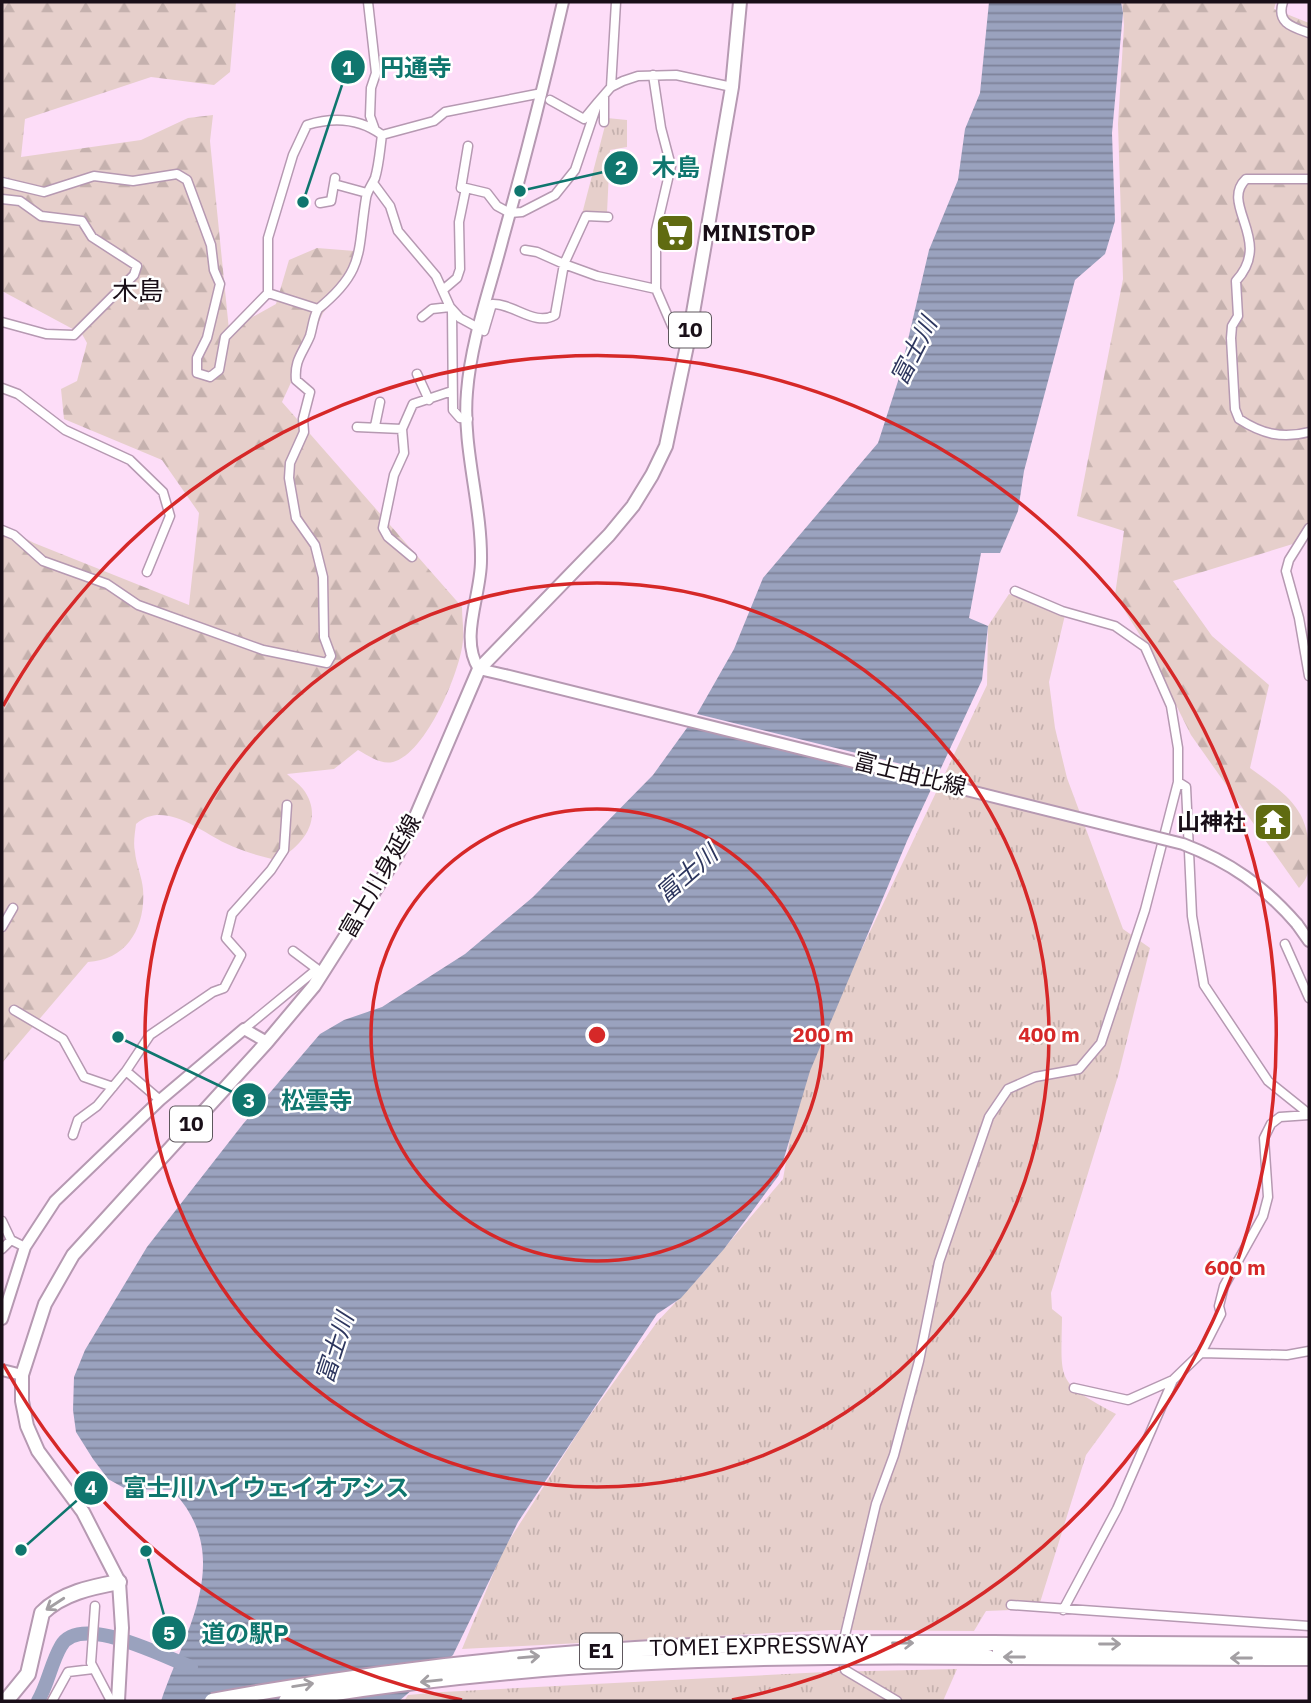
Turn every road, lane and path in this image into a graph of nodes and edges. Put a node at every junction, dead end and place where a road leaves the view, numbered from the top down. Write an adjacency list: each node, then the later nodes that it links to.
1 (368, 2): 13 (street)
2 (563, 2): 10 (street)
3 (616, 2): 8 (street)
4 (740, 2): 9 (main road, 富士川身延線 / 10)
5 (1283, 2): 6 (street)
6 (1309, 33)
7 (653, 75): 8 (street); 9 (street); 27 (street)
8 (611, 87): 11 (street)
9 (732, 87): 34 (main road, 富士川身延線 / 10)
10 (546, 96): 11 (street); 13 (street); 22 (street)
11 (601, 100): 12 (street); 22 (street)
12 (604, 122)
13 (378, 132): 17 (street); 28 (street)
14 (468, 146): 18 (street)
15 (1309, 179): 44 (street)
16 (2, 182): 28 (street)
17 (373, 183): 19 (street); 26 (street)
18 (461, 188)
19 (367, 193): 21 (street); 29 (street)
20 (2, 199): 32 (street)
21 (320, 203)
22 (510, 213): 26 (street); 33 (street)
23 (608, 217): 25 (street)
24 (525, 250): 25 (street)
25 (564, 264): 27 (street); 33 (street)
26 (444, 289): 30 (street)
27 (656, 289): 34 (street)
28 (268, 293): 29 (street)
29 (318, 309): 46 (street)
30 (451, 309): 31 (street); 33 (street); 37 (street)
31 (422, 317)
32 (2, 322)
33 (478, 329): 40 (street)
34 (689, 335): 50 (main road, 富士川身延線 / 10)
35 (417, 374): 38 (street)
36 (2, 388): 48 (street)
37 (452, 391): 38 (street); 40 (street)
38 (429, 400): 43 (street)
39 (380, 402): 41 (street)
40 (468, 419): 50 (street)
41 (375, 426): 42 (street); 43 (street)
42 (357, 427)
43 (402, 429): 47 (street)
44 (1309, 432)
45 (1309, 527): 51 (street)
46 (2, 530)
47 (412, 557)
48 (147, 572)
49 (1015, 591): 52 (street)
50 (479, 669): 56 (street, 富士由比線, bridge); 62 (main road, 富士川身延線 / 10)
51 (1309, 676)
52 (1178, 782): 66 (street); 94 (street)
53 (287, 806): 63 (street)
54 (13, 908): 55 (street)
55 (2, 927)
56 (1309, 941)
57 (1285, 944): 59 (street)
58 (293, 951): 61 (street)
59 (1309, 998)
60 (15, 1010): 64 (street)
61 (244, 1029): 62 (street); 65 (street)
62 (267, 1042): 76 (main road, 富士川身延線 / 10)
63 (126, 1071): 64 (street); 65 (street)
64 (113, 1087): 67 (street)
65 (160, 1100): 70 (street)
66 (1309, 1114): 74 (street)
67 (73, 1135)
68 (2, 1220): 69 (street)
69 (11, 1240): 70 (street); 71 (street)
70 (25, 1247): 72 (street)
71 (2, 1249)
72 (2, 1319)
73 (1309, 1351): 74 (street)
74 (1201, 1353): 77 (street)
75 (2, 1370): 76 (street)
76 (22, 1375): 79 (main road, 富士川身延線 / 10)
77 (1173, 1380): 78 (street); 82 (street)
78 (1074, 1388)
79 (119, 1582): 88 (highway, one-way to 88); 91 (main road, 富士川身延線 / 10)
80 (1012, 1605): 82 (street)
81 (96, 1606): 87 (street)
82 (1063, 1610): 83 (street)
83 (1309, 1626)
84 (1309, 1644): 85 (highway, TOMEI EXPRESSWAY / E1, one-way to 84)
85 (991, 1650): 86 (highway, TOMEI EXPRESSWAY / E1, one-way to 85); 92 (highway, TOMEI EXPRESSWAY / E1, one-way to 85, bridge); 93 (highway, TOMEI EXPRESSWAY / E1, one-way to 93, bridge)
86 (1309, 1658)
87 (92, 1666): 89 (street); 90 (street)
88 (6, 1701)
89 (52, 1701)
90 (111, 1701)
91 (117, 1701)
92 (212, 1701)
93 (286, 1701)
94 (897, 1701)

